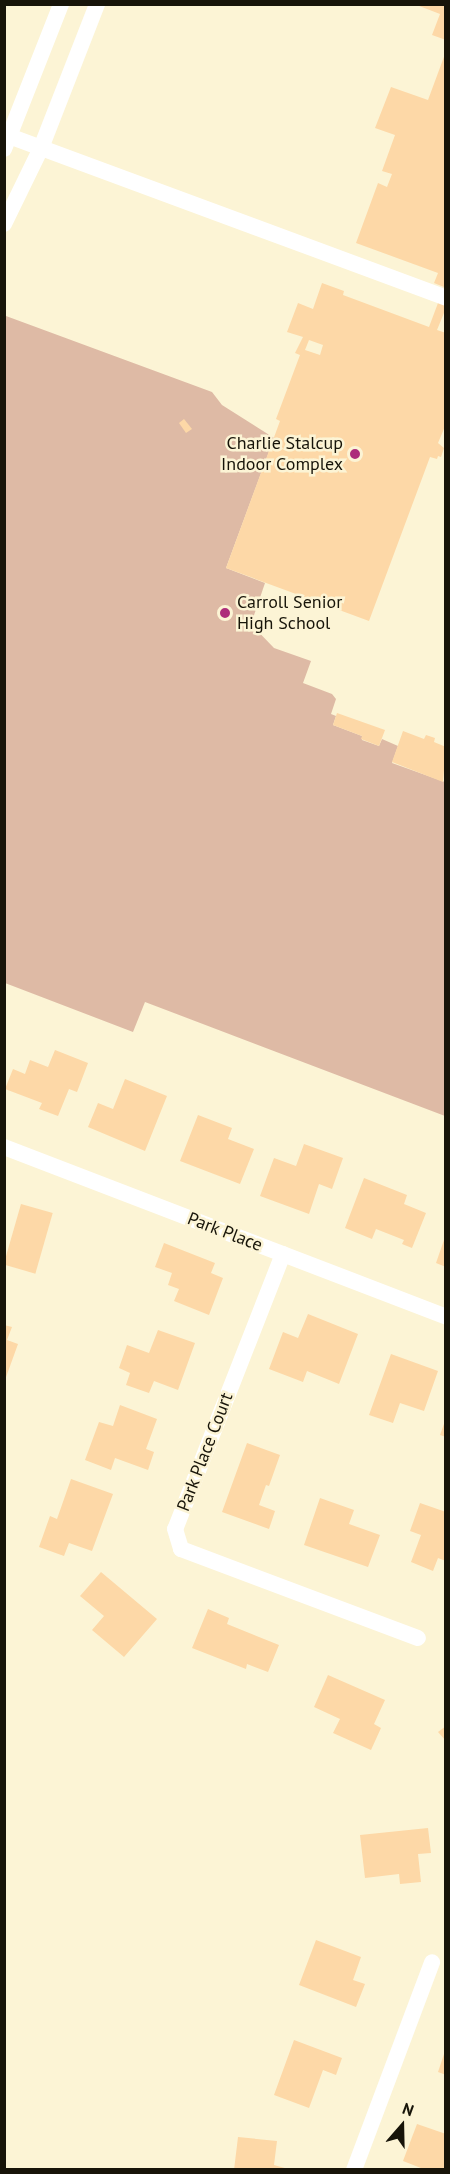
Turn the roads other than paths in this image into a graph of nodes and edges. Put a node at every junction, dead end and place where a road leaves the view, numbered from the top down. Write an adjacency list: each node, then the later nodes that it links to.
1 (61, 4): 3 (street)
2 (97, 4): 4 (street)
3 (7, 142): 4 (street)
4 (41, 148): 5 (street); 6 (street)
5 (4, 224)
6 (446, 298)
7 (4, 1147): 8 (street, Park Place)
8 (283, 1254): 9 (street, Park Place); 10 (street, Park Place Court)
9 (446, 1317)
10 (418, 1638)
11 (432, 1962): 12 (street)
12 (354, 2169)

